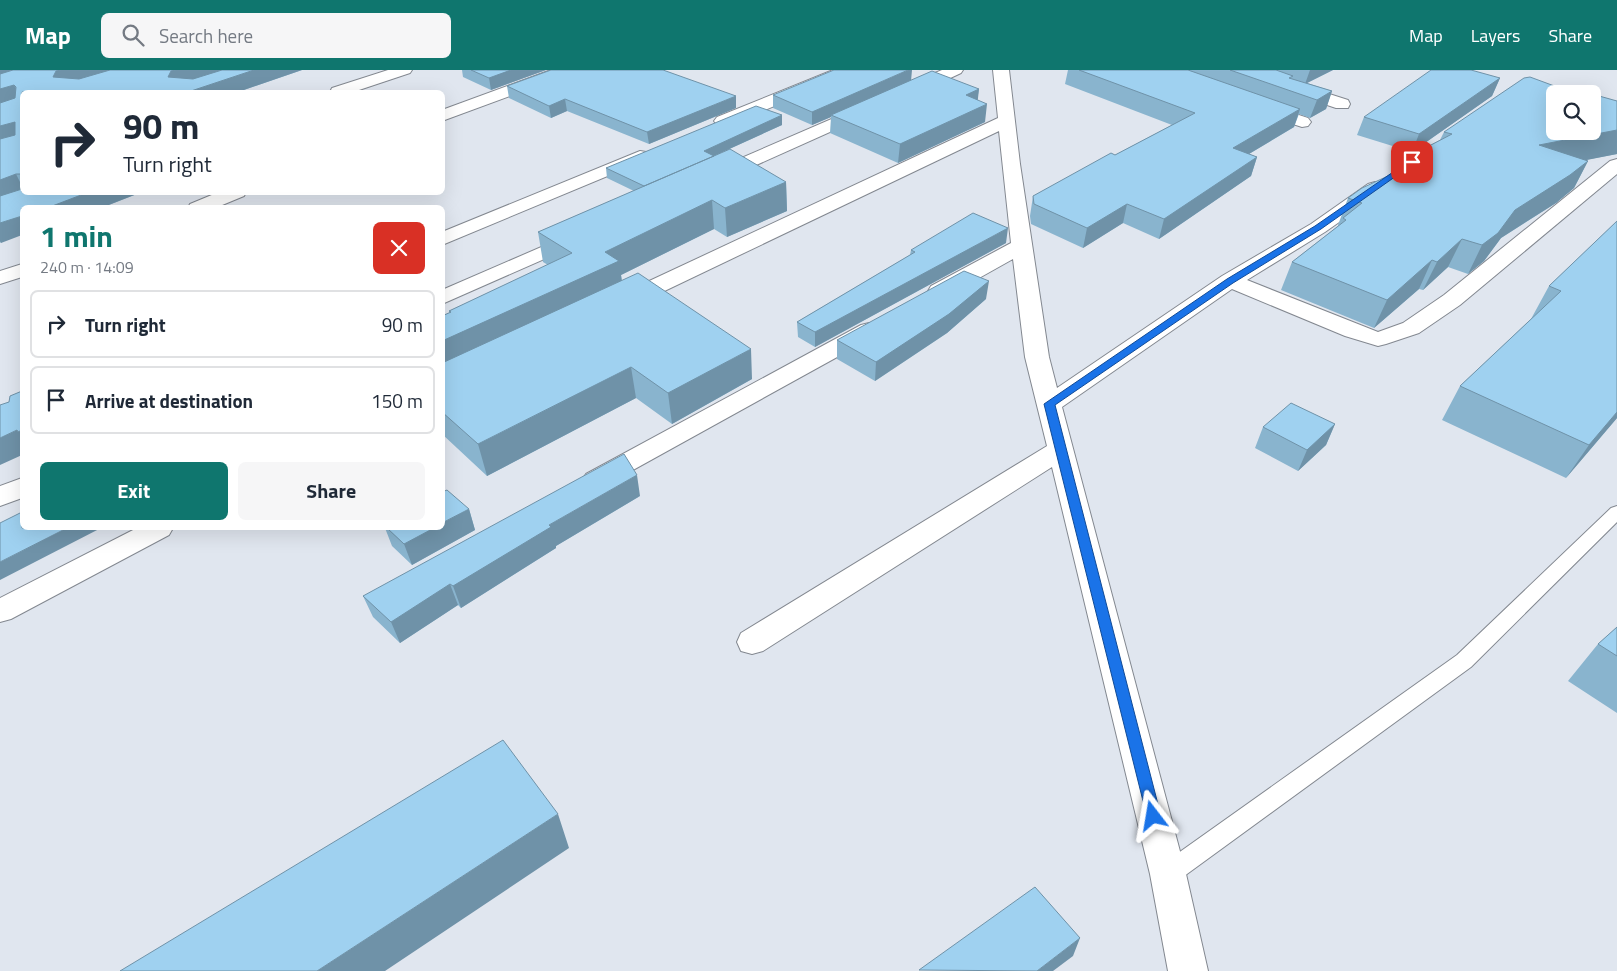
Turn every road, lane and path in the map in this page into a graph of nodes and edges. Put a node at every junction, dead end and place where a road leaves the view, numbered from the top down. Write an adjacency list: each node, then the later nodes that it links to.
1 (404, 70): 7 (street)
2 (566, 70): 10 (street)
3 (846, 70): 13 (street)
4 (955, 70): 17 (street)
5 (1001, 70): 11 (street)
6 (1238, 70): 9 (street)
7 (344, 90)
8 (1247, 103): 12 (street)
9 (1342, 104)
10 (445, 115)
11 (1006, 121): 22 (street); 28 (street)
12 (1302, 122)
13 (703, 129)
14 (658, 148): 21 (street)
15 (1617, 165): 25 (street)
16 (1392, 176): 25 (street)
17 (703, 182)
18 (229, 195): 19 (street)
19 (204, 205)
20 (595, 230): 26 (street)
21 (445, 238)
22 (1021, 246): 27 (street); 30 (street)
23 (20, 271): 24 (street)
24 (0, 278)
25 (1230, 281): 30 (street)
26 (445, 297)
27 (917, 304)
28 (604, 311)
29 (891, 318): 33 (street)
30 (1049, 404): 31 (street)
31 (1061, 449): 38 (street); 39 (street)
32 (20, 488): 34 (street)
33 (579, 489)
34 (0, 497)
35 (1617, 512): 39 (lane)
36 (155, 530): 37 (street)
37 (0, 611)
38 (752, 642)
39 (1168, 874): 40 (street)
40 (1188, 971)

